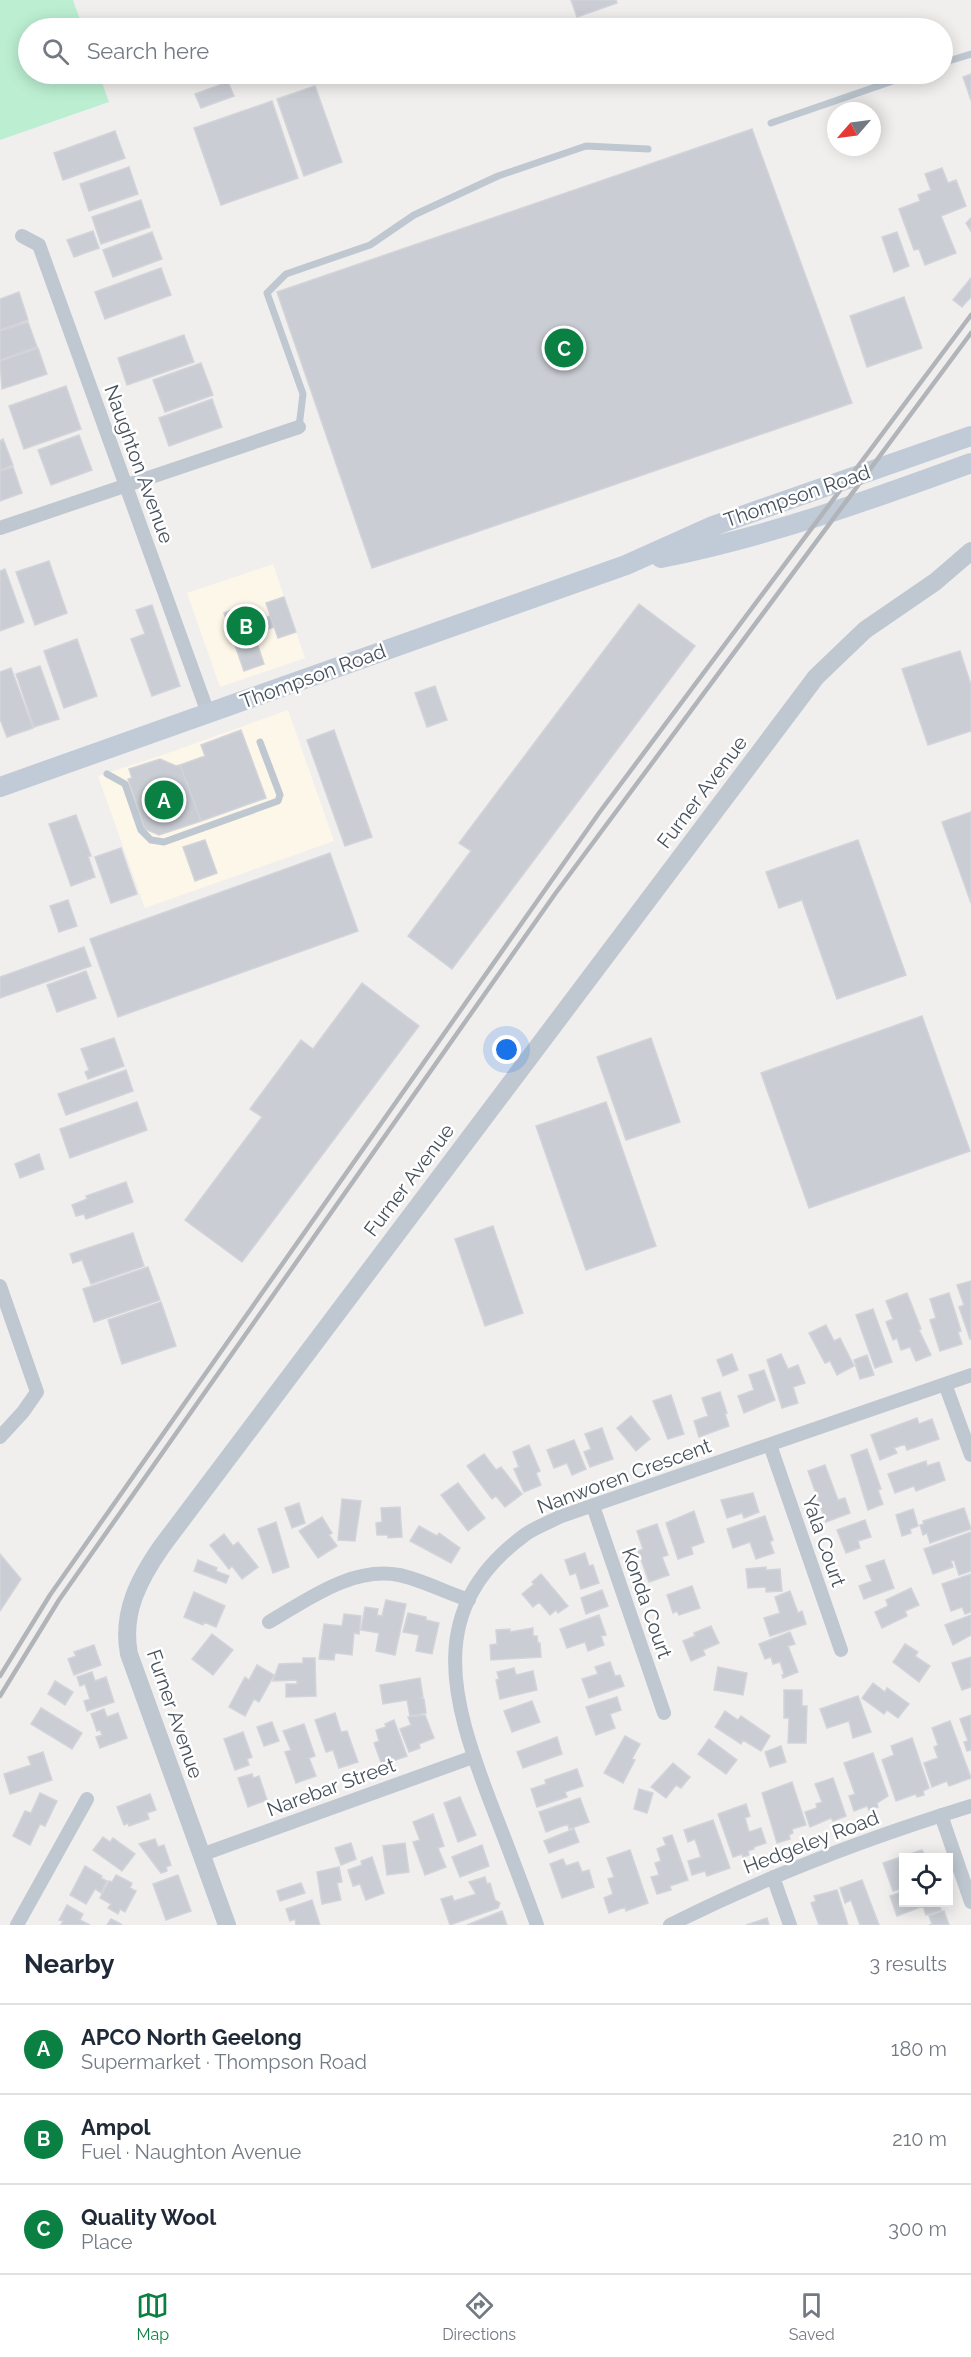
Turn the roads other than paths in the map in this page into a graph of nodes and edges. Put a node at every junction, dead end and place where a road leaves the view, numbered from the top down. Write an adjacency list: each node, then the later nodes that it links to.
1 (971, 54): 2 (lane)
2 (953, 60)
3 (885, 84): 4 (lane)
4 (771, 123)
5 (648, 149): 7 (lane)
6 (22, 236): 10 (street, Naughton Avenue)
7 (299, 427): 10 (street)
8 (971, 436): 13 (main road, Thompson Road)
9 (971, 463): 13 (main road, Thompson Road)
10 (126, 487): 11 (street); 14 (street, Naughton Avenue)
11 (0, 528)
12 (971, 551): 33 (street, Furner Avenue)
13 (626, 565): 14 (main road, Thompson Road)
14 (208, 713): 17 (main road, Thompson Road)
15 (260, 742): 16 (lane)
16 (108, 774)
17 (0, 787)
18 (0, 1286): 21 (street)
19 (971, 1375): 20 (street, Nanworen Crescent)
20 (945, 1384): 22 (street, Nanworen Crescent); 23 (street)
21 (0, 1437)
22 (770, 1445): 24 (street, Nanworen Crescent); 27 (street, Yala Court)
23 (971, 1455)
24 (592, 1506): 25 (street, Nanworen Crescent); 28 (street, Konda Court)
25 (469, 1600): 26 (street); 29 (street, Nanworen Crescent)
26 (269, 1622)
27 (842, 1650)
28 (664, 1713)
29 (473, 1757): 33 (street, Narebar Street); 38 (street, Nanworen Crescent)
30 (87, 1799): 36 (street)
31 (971, 1806): 32 (street, Hedgeley Road)
32 (941, 1815): 34 (street, Hedgeley Road); 35 (street)
33 (201, 1855): 37 (street, Furner Avenue)
34 (773, 1877): 39 (street, Hedgeley Road); 40 (street)
35 (971, 1902)
36 (17, 1925)
37 (227, 1925)
38 (537, 1925)
39 (670, 1925)
40 (790, 1925)

